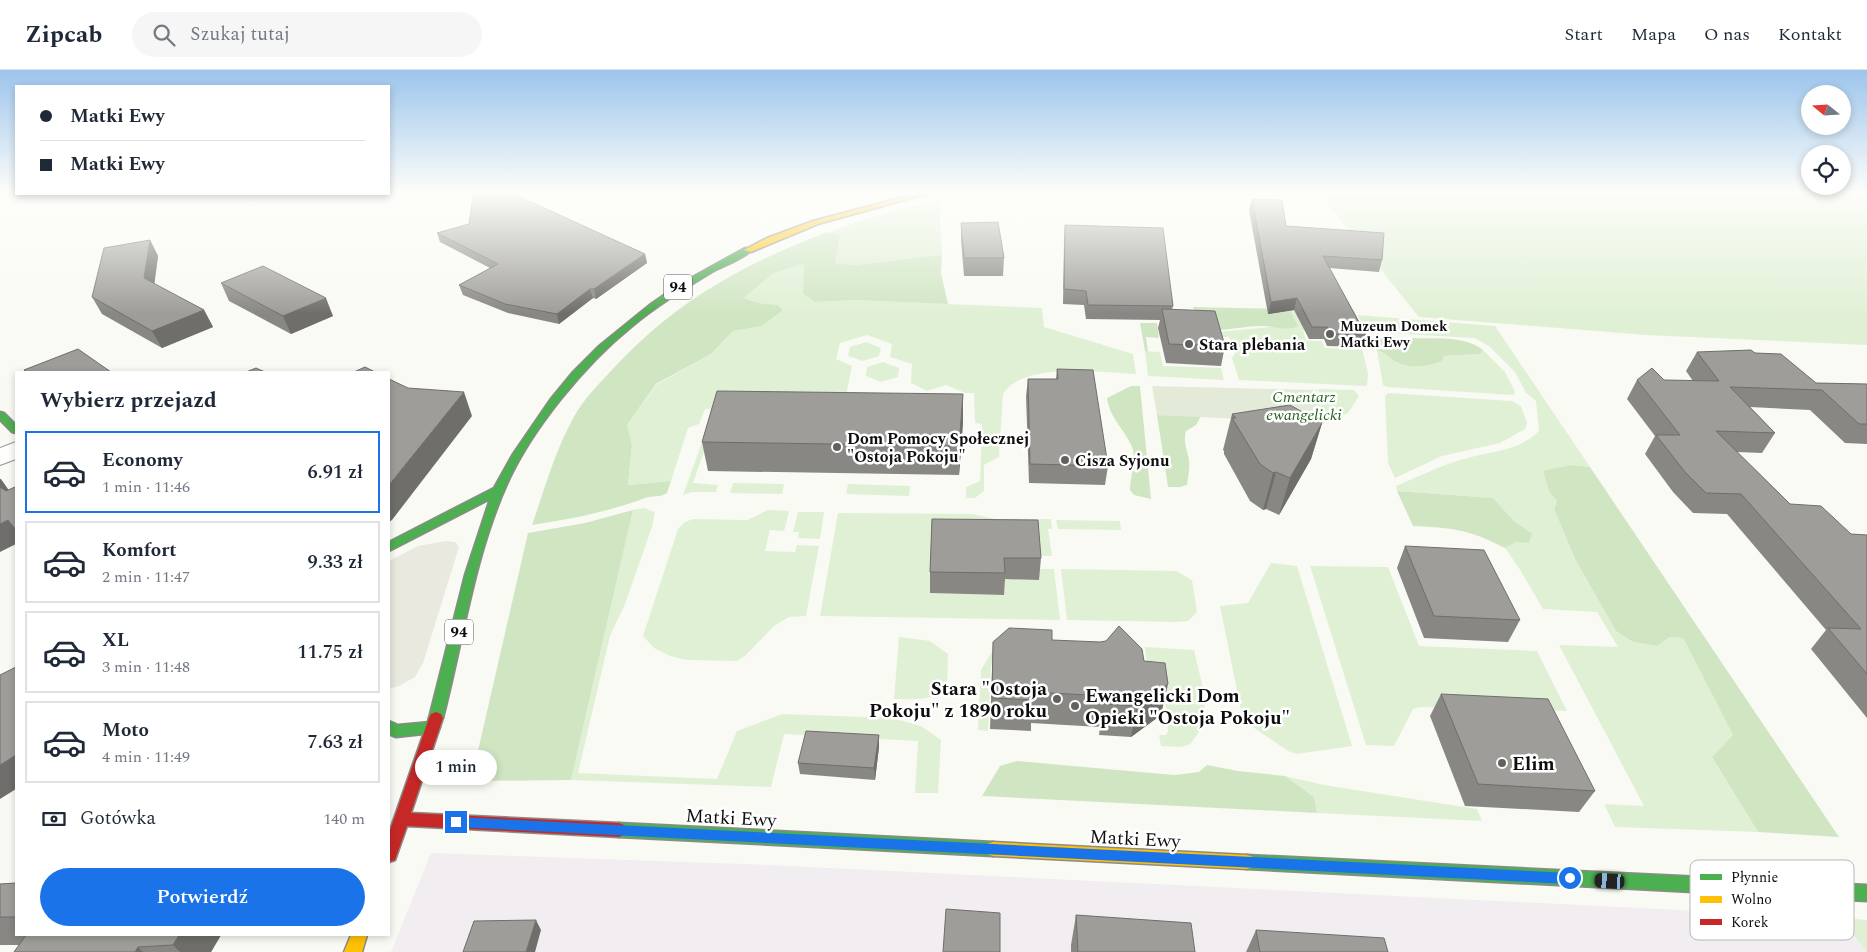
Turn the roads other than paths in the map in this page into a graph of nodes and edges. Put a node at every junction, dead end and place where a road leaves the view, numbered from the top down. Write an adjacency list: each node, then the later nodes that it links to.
1 (787, 232): 6 (main road, 94)
2 (0, 415): 3 (main road)
3 (15, 429)
4 (15, 450): 5 (street)
5 (0, 457)
6 (499, 490): 7 (main road); 8 (main road, 94)
7 (390, 546)
8 (433, 727): 9 (main road); 10 (main road, 94)
9 (390, 728)
10 (402, 819): 11 (main road, 94); 12 (main road, Matki Ewy)
11 (390, 852)
12 (1690, 885)
13 (1854, 893): 14 (main road, Matki Ewy)
14 (1867, 894)
15 (359, 936): 16 (main road)
16 (353, 952)

